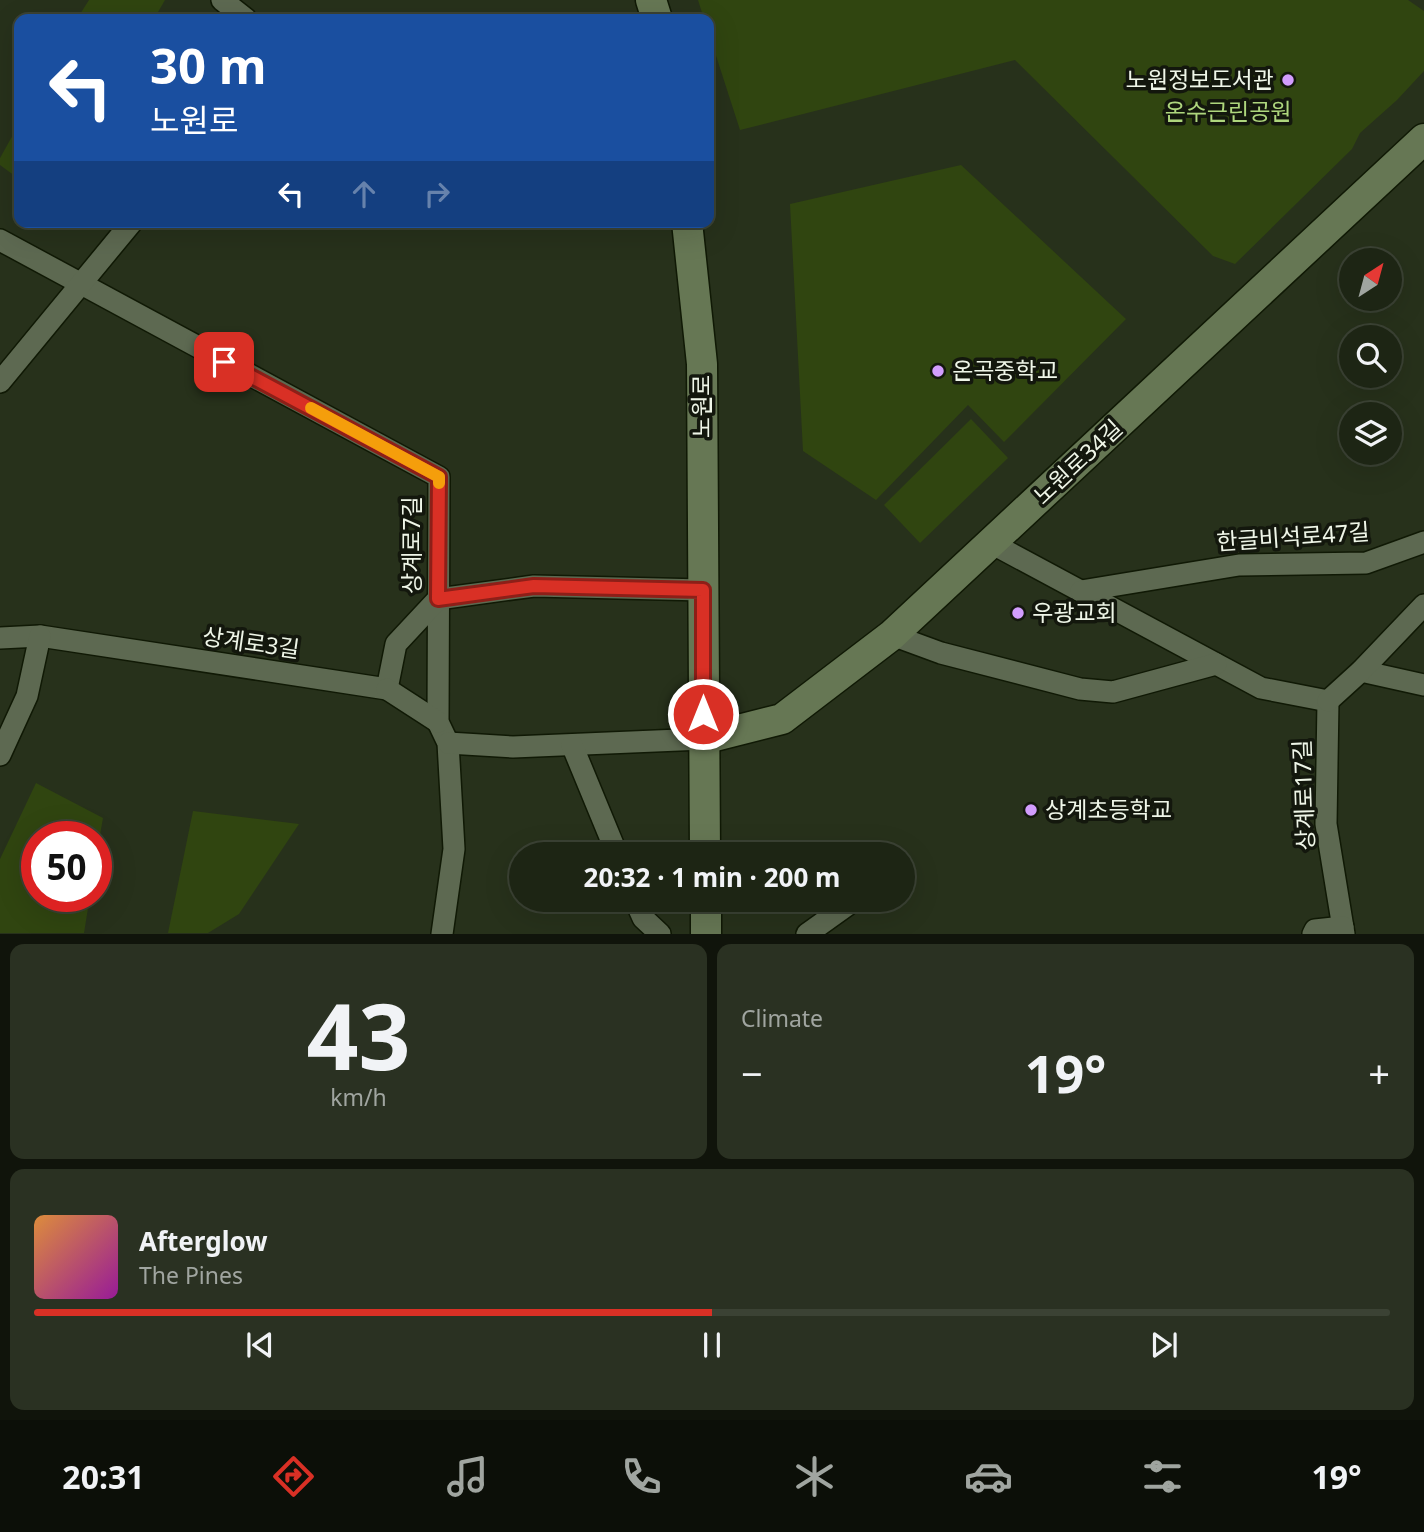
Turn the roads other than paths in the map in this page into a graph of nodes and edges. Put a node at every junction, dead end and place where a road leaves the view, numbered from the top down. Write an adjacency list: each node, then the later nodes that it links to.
1 (222, 0): 2 (street)
2 (240, 14)
3 (1424, 139): 10 (street, 노원로34길)
4 (127, 228): 7 (street)
5 (688, 228): 11 (street, 노원로)
6 (0, 240): 7 (street)
7 (80, 285): 8 (street); 13 (street, 상계로7길)
8 (0, 383)
9 (1424, 542): 12 (street, 한글비석로47길)
10 (991, 543): 12 (street); 15 (street, 노원로34길)
11 (703, 590): 13 (street); 24 (street, 노원로)
12 (1081, 591): 18 (street)
13 (438, 599): 21 (street); 23 (street, 상계로7길)
14 (1424, 605): 19 (street)
15 (892, 635): 18 (street); 24 (street, 노원로34길)
16 (40, 636): 17 (street, 상계로3길); 21 (street, 상계로3길); 27 (street)
17 (0, 638)
18 (1216, 664): 22 (street)
19 (1361, 671): 20 (street); 22 (street)
20 (1424, 685)
21 (387, 690): 23 (street)
22 (1328, 701): 33 (street, 상계로17길)
23 (438, 722): 25 (street, 상계로7길)
24 (703, 739): 26 (street); 29 (street, 노원로)
25 (448, 743): 26 (street); 34 (street, 상계로7길)
26 (572, 745): 28 (street)
27 (0, 755)
28 (612, 842)
29 (705, 842)
30 (640, 912): 35 (street)
31 (706, 912): 36 (street)
32 (837, 912): 37 (street)
33 (1344, 930): 38 (street, 상계로17길)
34 (442, 933)
35 (660, 933)
36 (706, 933)
37 (807, 933)
38 (1313, 933)

